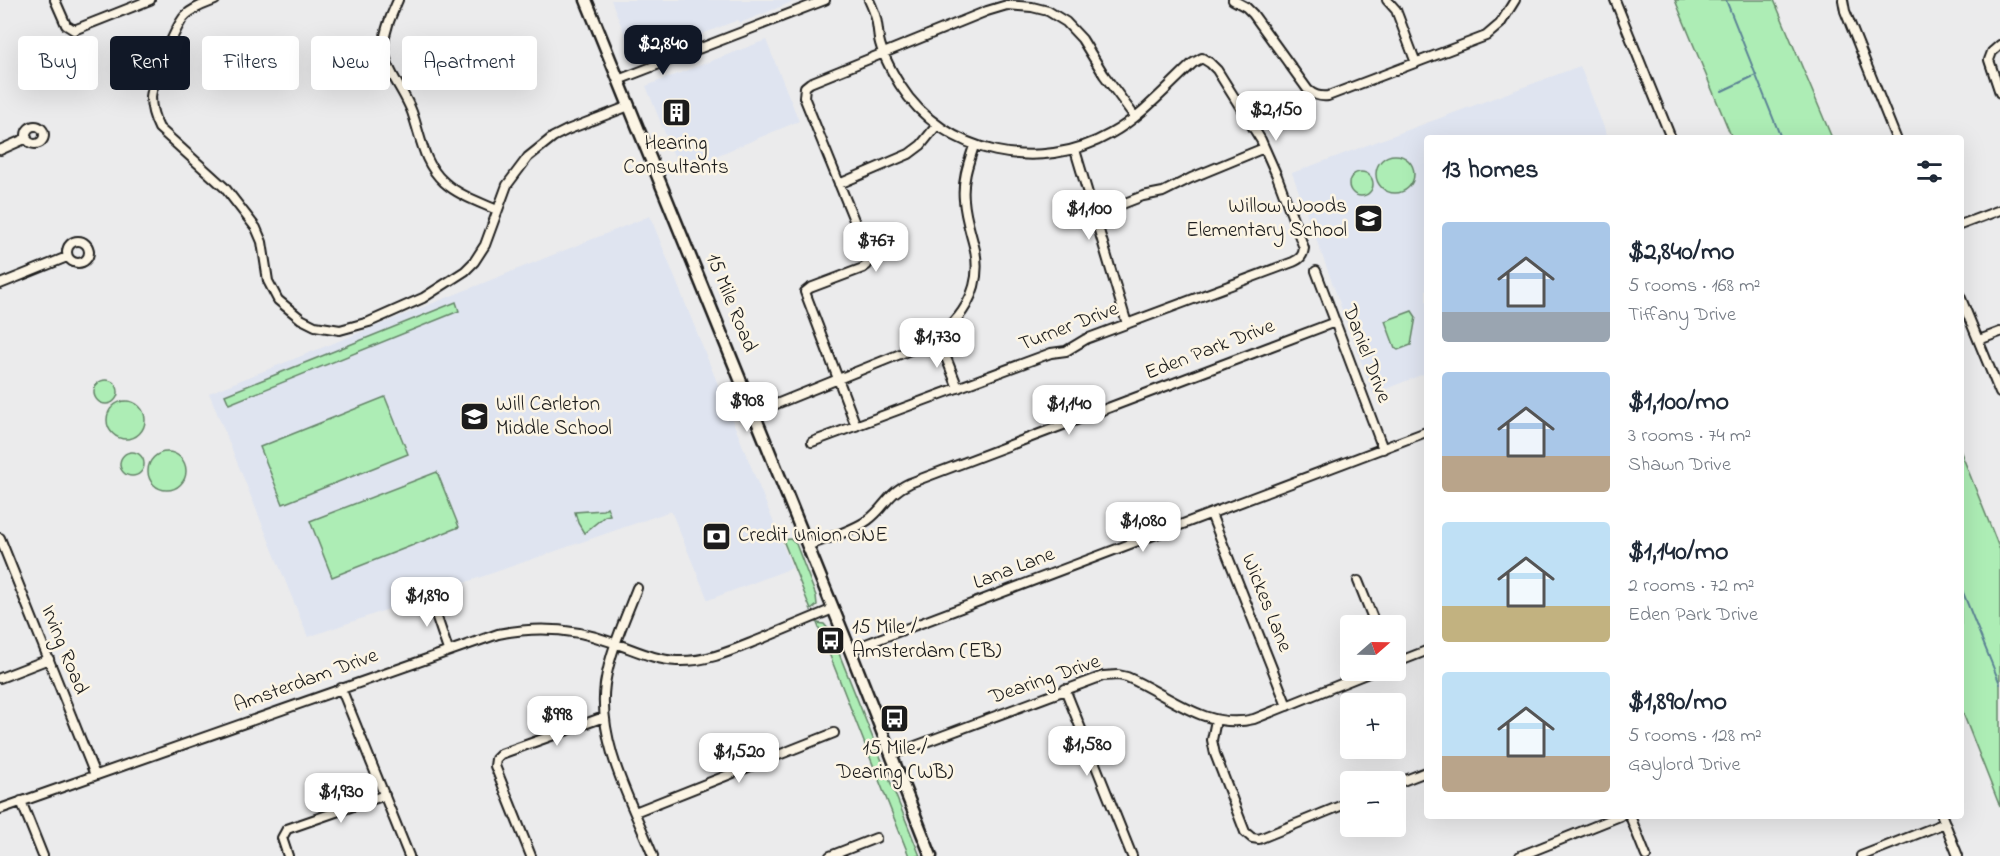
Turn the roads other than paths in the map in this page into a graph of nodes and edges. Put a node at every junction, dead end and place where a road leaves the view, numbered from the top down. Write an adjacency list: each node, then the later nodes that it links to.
1 (56, 0): 2 (street)
2 (150, 0)
3 (215, 0): 31 (street)
4 (398, 0): 31 (street)
5 (586, 0): 18 (main road, 15 Mile Road)
6 (825, 0): 18 (street)
7 (869, 0): 16 (street)
8 (1233, 0): 17 (street)
9 (1387, 0): 10 (street); 14 (street)
10 (1397, 0): 14 (street)
11 (1515, 0): 17 (street)
12 (1615, 0): 23 (street)
13 (1843, 0): 24 (street)
14 (1396, 10): 17 (street)
15 (2000, 45): 19 (street)
16 (884, 53): 21 (street); 22 (street); 30 (street)
17 (1416, 63)
18 (618, 80): 20 (main road, 15 Mile Road)
19 (2000, 93)
20 (629, 106): 31 (street); 47 (main road, 15 Mile Road)
21 (1135, 117): 27 (street); 29 (street)
22 (937, 125): 26 (street); 30 (street)
23 (1670, 135)
24 (1895, 135)
25 (27, 138): 28 (street)
26 (974, 146): 29 (street); 42 (street)
27 (1264, 148): 33 (street); 40 (street, Turner Drive)
28 (0, 150)
29 (1075, 150): 33 (street)
30 (839, 184): 44 (street)
31 (497, 210)
32 (2000, 210): 34 (street)
33 (1094, 216): 40 (street)
34 (1964, 224)
35 (68, 257): 37 (street)
36 (1316, 271): 39 (street, Daniel Drive)
37 (0, 284)
38 (1964, 305): 43 (street)
39 (1335, 322): 51 (street, Daniel Drive); 54 (street, Eden Park Drive)
40 (1127, 324): 45 (street, Turner Drive)
41 (2000, 332): 43 (street)
42 (934, 339): 44 (street); 45 (street)
43 (1979, 340): 46 (street)
44 (838, 378): 47 (street); 48 (street)
45 (958, 388): 48 (street, Turner Drive)
46 (2000, 393)
47 (753, 410): 54 (main road, 15 Mile Road)
48 (856, 426): 50 (street, Turner Drive)
49 (1424, 433): 51 (street, Lana Lane)
50 (812, 442)
51 (1383, 449): 52 (street, Lana Lane)
52 (1211, 514): 62 (street, Lana Lane); 70 (street, Wickes Lane)
53 (1, 544): 64 (street, Irving Road)
54 (807, 546): 58 (main road, 15 Mile Road)
55 (1358, 581): 59 (street)
56 (637, 588): 60 (street)
57 (430, 597): 61 (street)
58 (833, 609): 60 (street, Amsterdam Drive); 62 (main road, 15 Mile Road)
59 (1372, 615)
60 (616, 643): 61 (street, Amsterdam Drive); 71 (street)
61 (448, 650): 68 (street, Amsterdam Drive)
62 (850, 650): 74 (main road, 15 Mile Road)
63 (1424, 652): 65 (street)
64 (49, 659): 66 (street); 76 (street, Irving Road)
65 (1406, 659)
66 (0, 678)
67 (1349, 681): 70 (street, Dearing Drive)
68 (341, 688): 76 (street, Amsterdam Drive); 78 (street)
69 (1065, 689): 72 (street, Dearing Drive); 74 (street, Dearing Drive); 94 (street)
70 (1287, 706): 72 (street, Dearing Drive)
71 (604, 717): 82 (street); 90 (street)
72 (1216, 720): 80 (street)
73 (834, 733): 82 (street)
74 (891, 755): 93 (main road, 15 Mile Road)
75 (1424, 773): 77 (street)
76 (95, 775): 79 (street, Amsterdam Drive)
77 (1406, 780)
78 (385, 795): 88 (street); 89 (street)
79 (21, 801): 81 (street, Amsterdam Drive); 87 (street)
80 (1340, 806)
81 (0, 809)
82 (635, 812): 91 (street)
83 (1612, 819): 95 (street)
84 (1631, 819): 96 (street)
85 (1943, 819): 97 (street); 98 (street)
86 (876, 838): 92 (street)
87 (43, 856)
88 (288, 856)
89 (410, 856)
90 (531, 856)
91 (653, 856)
92 (830, 856)
93 (931, 856)
94 (1132, 856)
95 (1520, 856)
96 (1646, 856)
97 (1861, 856)
98 (1958, 856)

